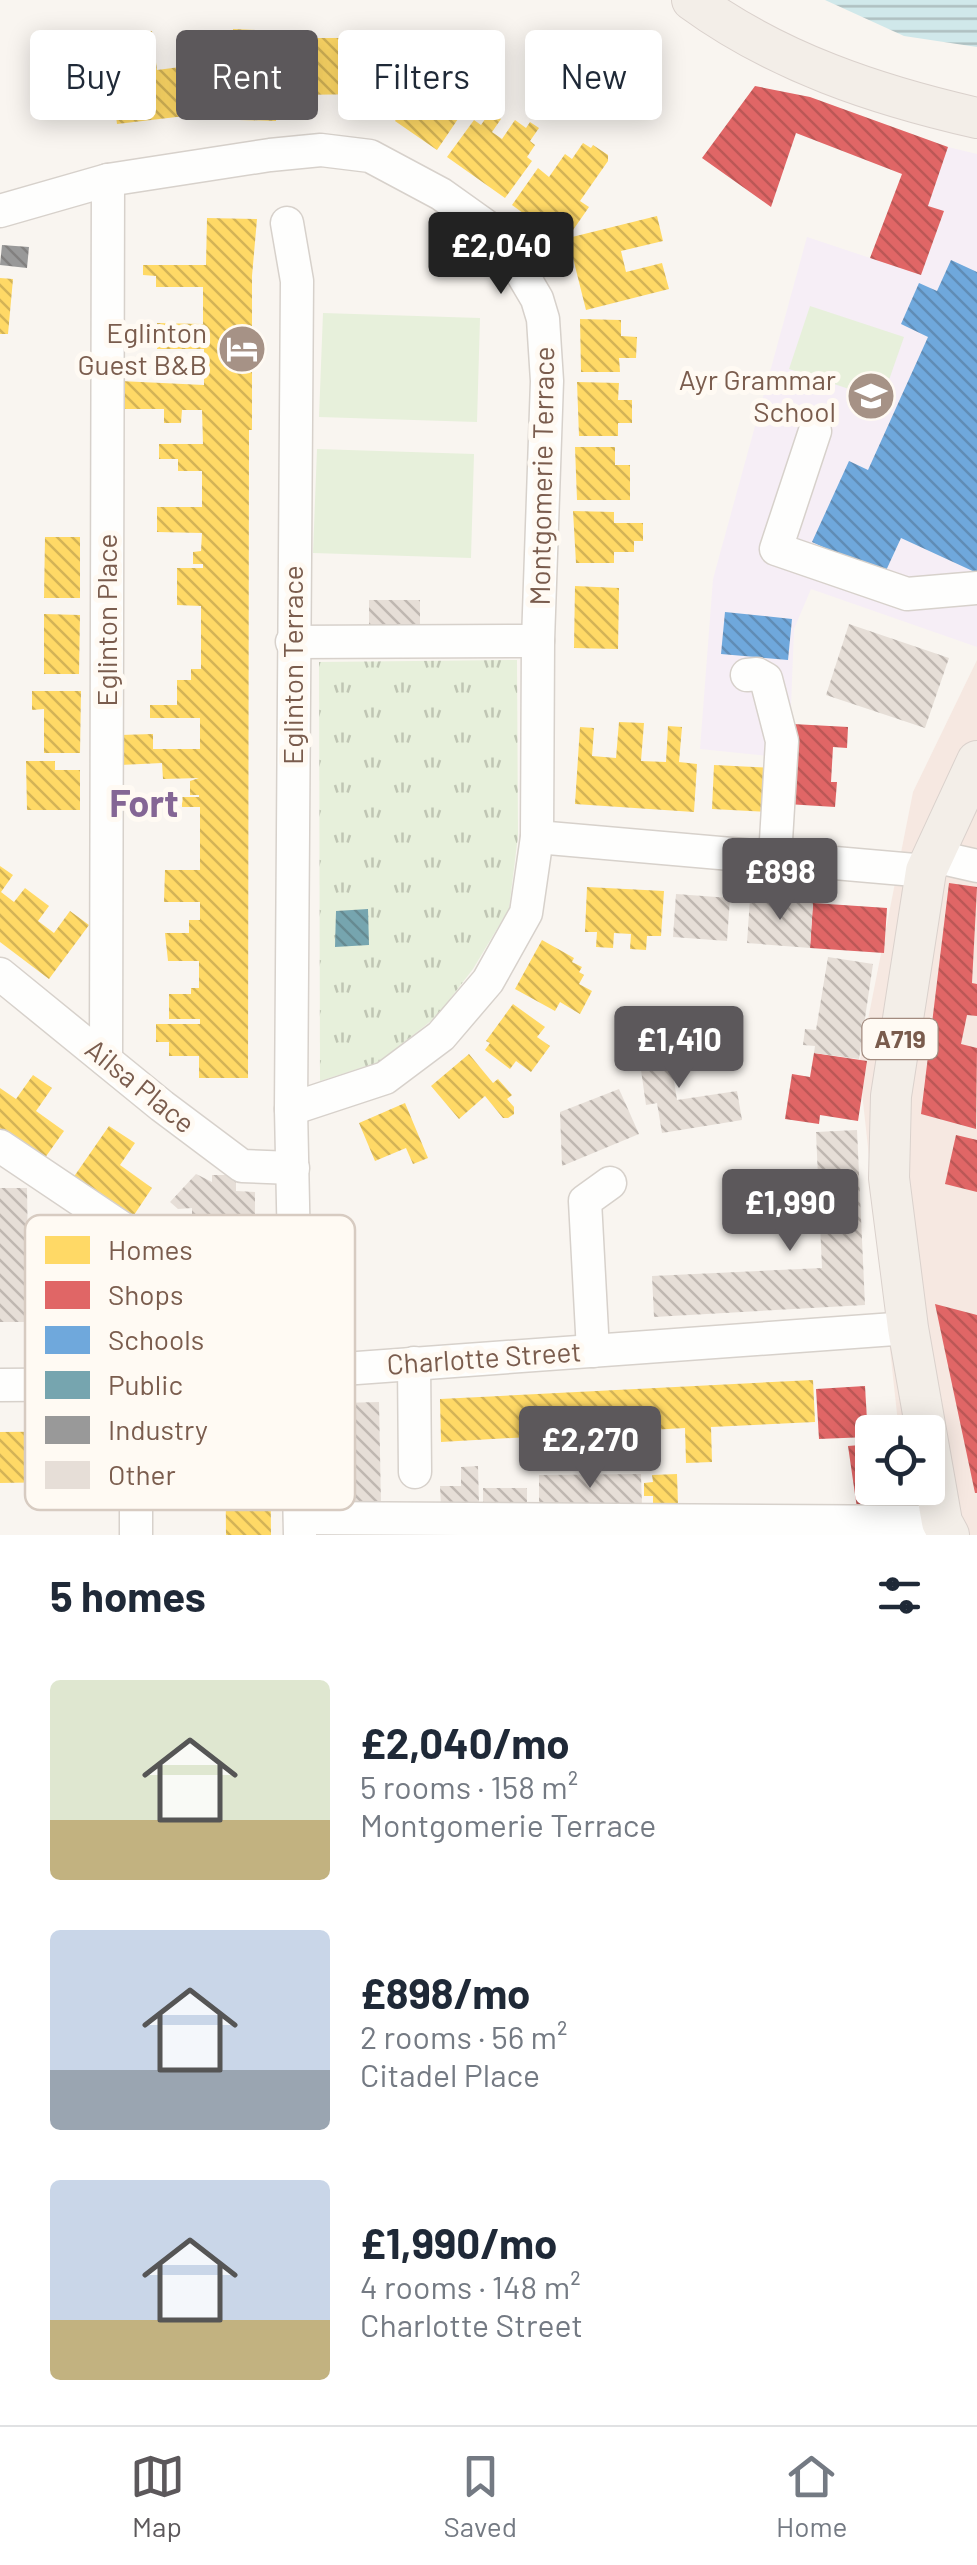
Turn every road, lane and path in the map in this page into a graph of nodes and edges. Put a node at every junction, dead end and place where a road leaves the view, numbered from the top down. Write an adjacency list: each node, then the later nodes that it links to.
1 (692, 0): 2 (main road)
2 (977, 118)
3 (108, 180): 4 (street, Montgomerie Terrace); 8 (street, Montgomerie Terrace); 18 (street, Eglinton Place)
4 (0, 211)
5 (287, 223): 9 (street, Eglinton Terrace)
6 (815, 431): 7 (street)
7 (977, 588)
8 (538, 640): 9 (street); 13 (street, Montgomerie Terrace)
9 (292, 642): 19 (street, Eglinton Terrace)
10 (747, 675): 14 (street)
11 (977, 760): 12 (main road, A719)
12 (967, 806): 15 (main road, A719)
13 (536, 837): 14 (street); 19 (street, Montgomerie Terrace)
14 (775, 857): 15 (street)
15 (930, 864): 16 (street); 25 (main road, A719)
16 (977, 866)
17 (0, 974): 18 (street, Ailsa Place)
18 (106, 1060): 21 (street, Ailsa Place)
19 (291, 1109): 21 (street, Eglinton Terrace)
20 (0, 1146): 23 (street)
21 (292, 1168): 24 (street, Eglinton Terrace)
22 (610, 1182): 26 (street)
23 (103, 1215)
24 (293, 1215)
25 (908, 1328): 26 (street, Charlotte Street); 33 (main road, A719)
26 (593, 1350): 27 (street, Charlotte Street)
27 (414, 1363): 28 (street, Charlotte Street); 31 (street)
28 (355, 1368)
29 (0, 1385): 30 (street, Charlotte Street)
30 (25, 1385)
31 (415, 1472)
32 (300, 1527): 33 (street)
33 (946, 1528)

